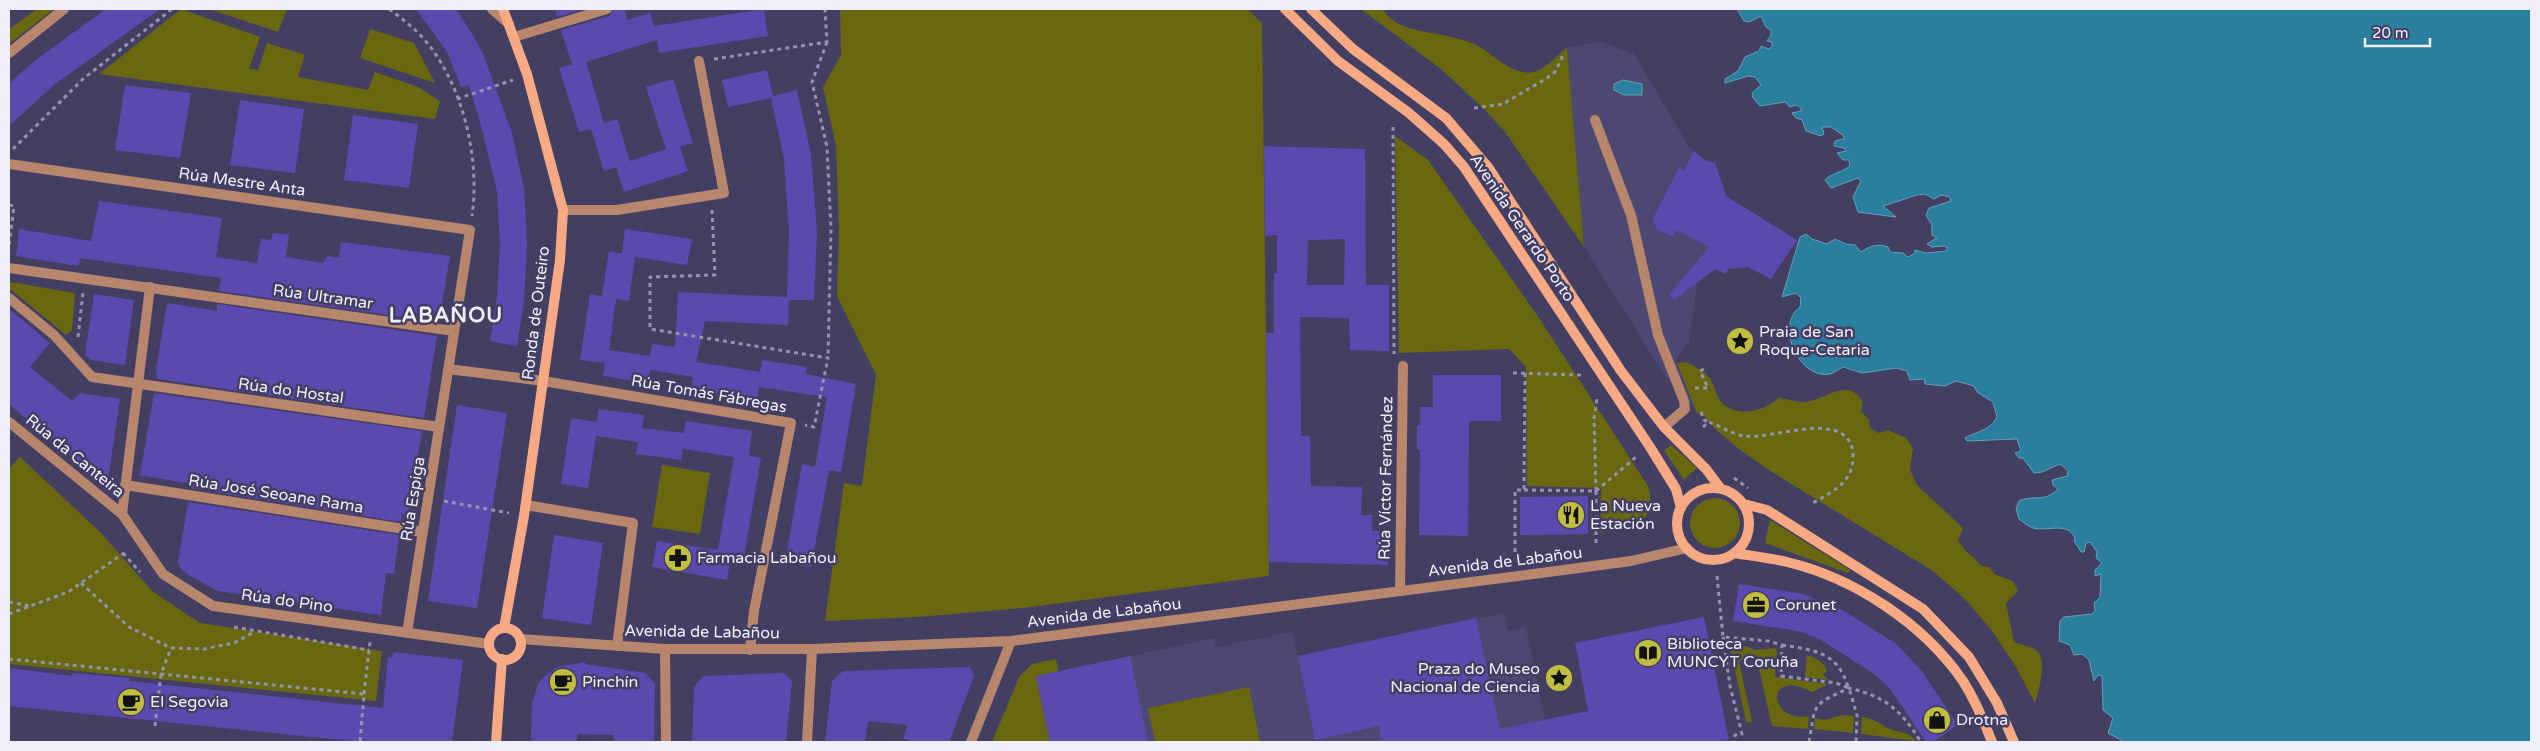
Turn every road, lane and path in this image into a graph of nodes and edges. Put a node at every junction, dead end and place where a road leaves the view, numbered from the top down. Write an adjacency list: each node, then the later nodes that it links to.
1 (64, 9): 14 (street)
2 (172, 9): 21 (path)
3 (390, 9): 17 (path)
4 (492, 9): 10 (street)
5 (503, 9): 10 (street, Ronda de Outeiro)
6 (607, 9): 11 (street)
7 (825, 9): 12 (path)
8 (1285, 9): 60 (street, Avenida Gerardo Porto)
9 (1311, 9): 50 (street, Avenida Gerardo Porto)
10 (509, 24): 11 (street, Ronda de Outeiro)
11 (514, 37): 25 (street, Ronda de Outeiro)
12 (827, 42): 15 (path); 34 (path)
13 (1561, 52): 18 (path)
14 (9, 53)
15 (698, 61): 23 (street)
16 (494, 86): 17 (path)
17 (457, 99): 26 (path)
18 (1474, 108)
19 (1595, 120): 50 (street)
20 (1393, 127): 35 (path)
21 (9, 153)
22 (9, 164): 26 (street, Rúa Mestre Anta)
23 (712, 195): 25 (street); 34 (path)
24 (9, 205): 27 (path)
25 (563, 210): 41 (street, Ronda de Outeiro)
26 (470, 230): 33 (street, Rúa Espiga)
27 (9, 246)
28 (9, 268): 29 (street, Rúa Ultramar)
29 (85, 278): 30 (street, Rúa Ultramar); 32 (path)
30 (150, 287): 33 (street, Rúa Ultramar); 42 (street)
31 (9, 298): 42 (street, Rúa do Hostal)
32 (79, 326)
33 (454, 331): 37 (street, Rúa Espiga)
34 (828, 358): 48 (path)
35 (1403, 366): 71 (street, Rúa Víctor Fernández)
36 (1706, 368): 43 (path)
37 (448, 370): 41 (street); 49 (street, Rúa Espiga)
38 (1513, 373): 39 (path)
39 (1525, 373): 40 (path); 55 (path)
40 (1581, 375)
41 (543, 381): 48 (street, Rúa Tomás Fábregas); 61 (street, Ronda de Outeiro)
42 (138, 384): 49 (street, Rúa do Hostal); 53 (street)
43 (1695, 397)
44 (1597, 398): 56 (path)
45 (1699, 406): 47 (path)
46 (9, 422): 62 (street, Rúa da Canteira)
47 (1710, 422): 51 (path); 59 (path)
48 (791, 423): 88 (street, Rúa Tomás Fábregas)
49 (439, 427): 57 (street, Rúa Espiga)
50 (1664, 427): 54 (street, Avenida Gerardo Porto)
51 (1703, 427)
52 (1636, 457): 56 (path)
53 (125, 485): 62 (street); 63 (street, Rúa José Seoane Rama)
54 (1721, 489): 58 (street); 60 (street)
55 (1524, 490): 56 (path); 67 (path)
56 (1596, 491): 65 (path)
57 (428, 498): 61 (path); 63 (street, Rúa Espiga)
58 (1744, 504): 68 (street); 105 (street)
59 (1811, 504)
60 (1681, 508): 66 (street)
61 (525, 510): 75 (street, Ronda de Outeiro); 83 (street)
62 (122, 514): 64 (street, Rúa do Pino)
63 (423, 532): 76 (street, Rúa Espiga)
64 (140, 541): 70 (path); 76 (street, Rúa do Pino)
65 (1596, 543)
66 (1687, 548): 68 (street); 71 (street, Avenida de Labañou)
67 (1515, 552)
68 (1734, 553): 104 (street)
69 (1717, 576): 77 (path)
70 (81, 583): 73 (path); 84 (path)
71 (1400, 590): 80 (street, Avenida de Labañou)
72 (9, 602): 73 (path)
73 (30, 606): 74 (path)
74 (9, 614)
75 (504, 628): 79 (street); 81 (street)
76 (407, 633): 81 (street, Rúa do Pino)
77 (1722, 637): 82 (path); 100 (path)
78 (370, 640): 86 (path)
79 (520, 640): 83 (street, Avenida de Labañou); 90 (street)
80 (1011, 640): 85 (street, Avenida de Labañou); 99 (street)
81 (489, 644): 90 (street)
82 (1782, 645): 92 (path); 92 (path)
83 (617, 646): 87 (street, Avenida de Labañou)
84 (171, 648): 86 (path); 91 (path)
85 (812, 649): 88 (street, Avenida de Labañou); 98 (street)
86 (369, 650): 93 (path)
87 (665, 650): 88 (street, Avenida de Labañou); 97 (street)
88 (750, 650)
89 (9, 659): 91 (path)
90 (502, 659): 96 (street)
91 (160, 674): 93 (path); 94 (path)
92 (1848, 688): 101 (path); 102 (path); 103 (path)
93 (364, 694): 95 (path)
94 (155, 726)
95 (360, 742)
96 (496, 742)
97 (666, 742)
98 (807, 742)
99 (971, 742)
100 (1734, 742)
101 (1809, 742)
102 (1856, 742)
103 (1921, 742)
104 (1992, 742)
105 (2014, 742)

